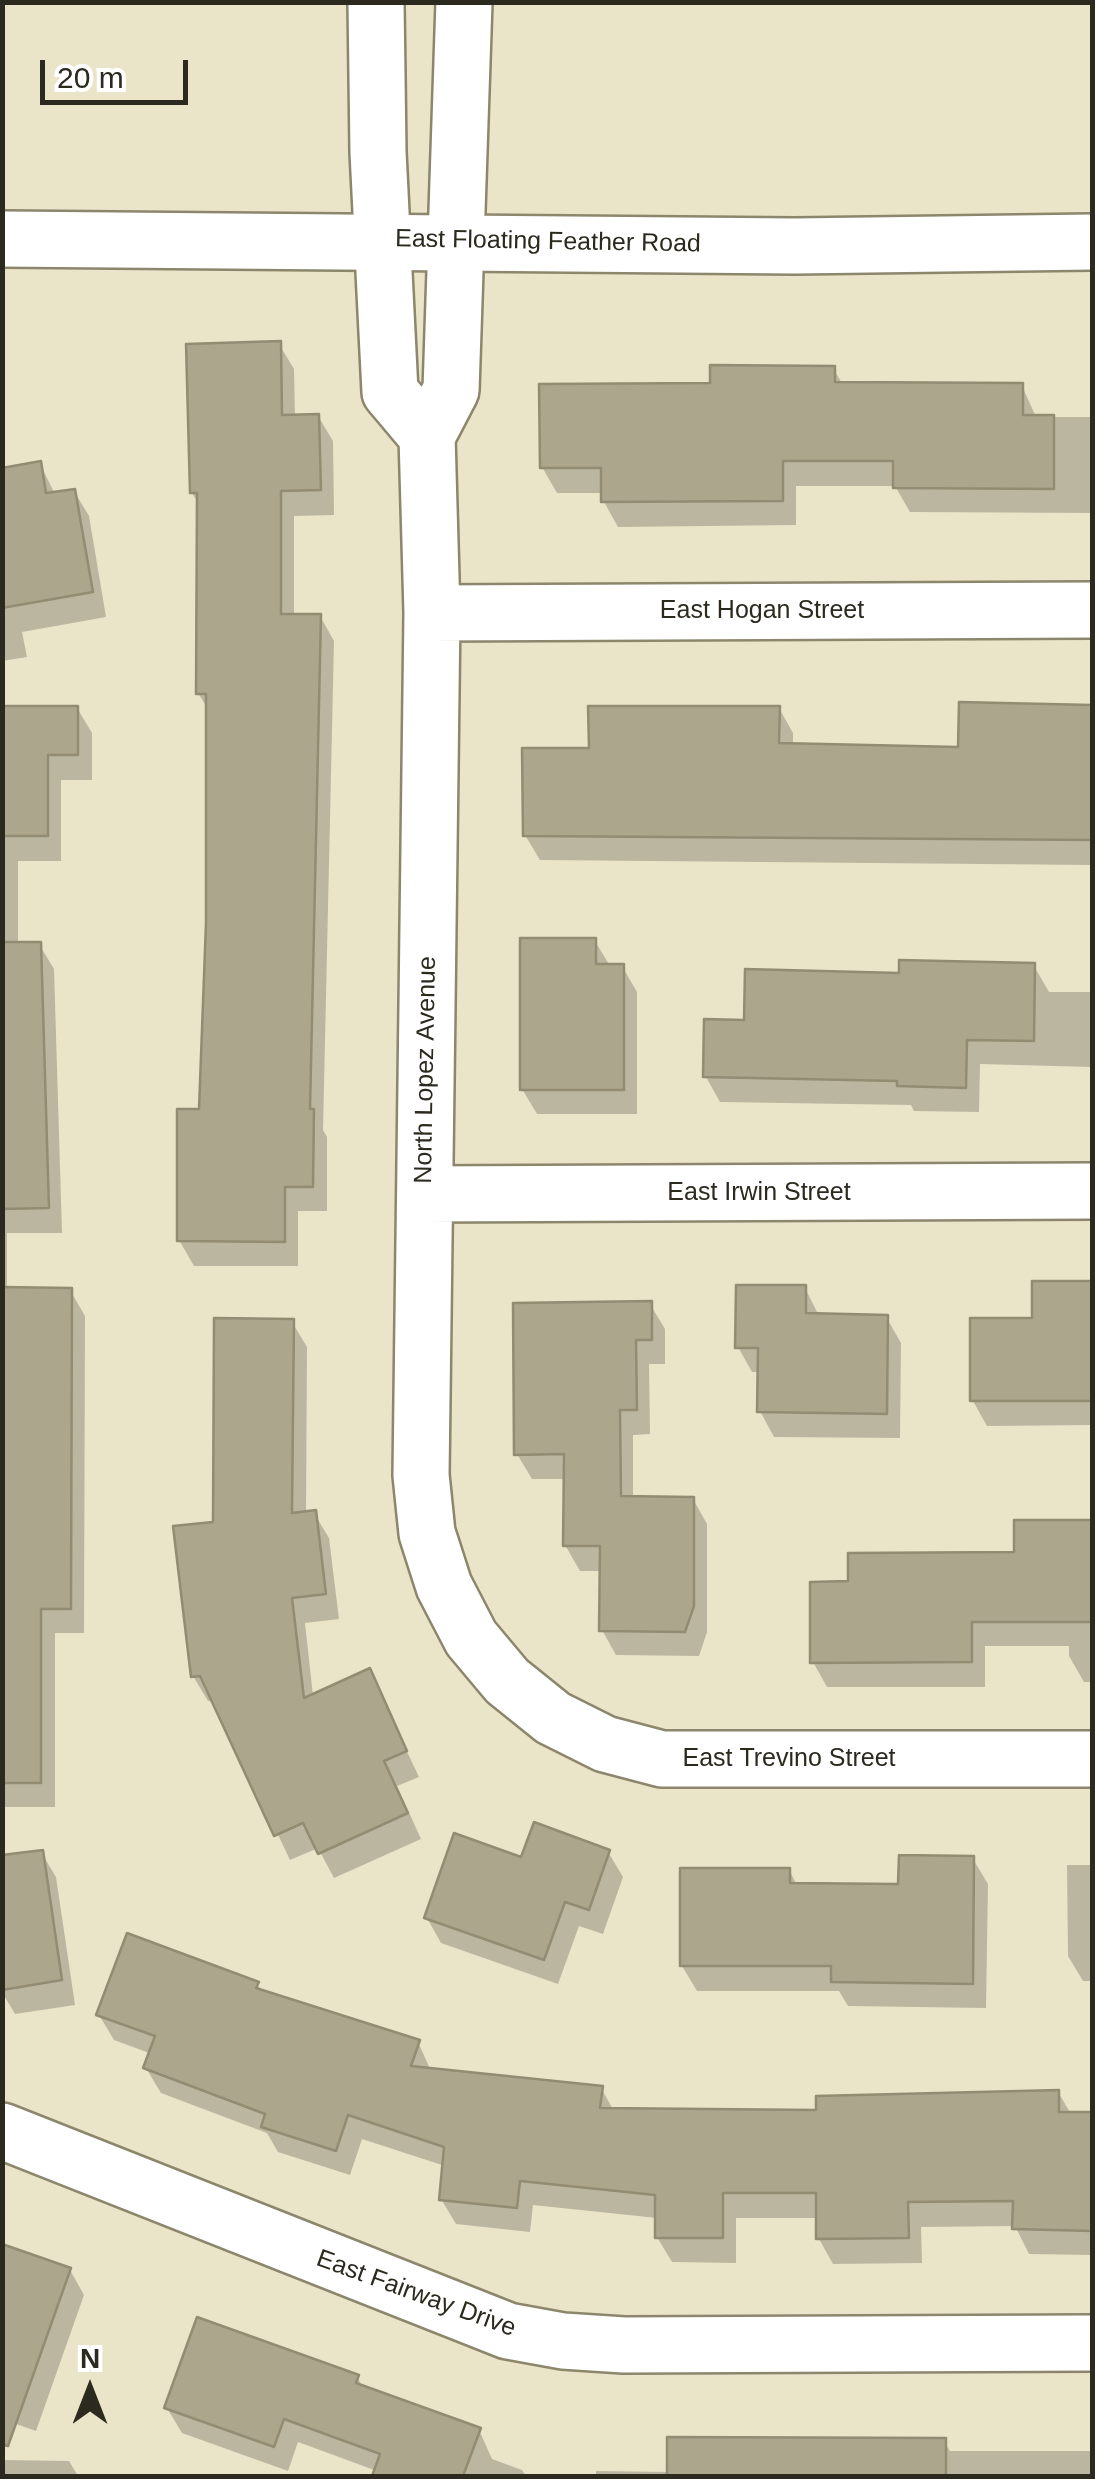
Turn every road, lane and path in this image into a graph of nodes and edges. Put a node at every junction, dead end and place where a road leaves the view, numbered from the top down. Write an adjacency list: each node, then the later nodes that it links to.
1 (376, 2): 4 (street)
2 (464, 2): 5 (street, North Lopez Avenue)
3 (2, 240): 4 (street, East Floating Feather Road)
4 (382, 240): 5 (street, East Floating Feather Road); 7 (street)
5 (456, 241): 6 (street, East Floating Feather Road); 7 (street, North Lopez Avenue)
6 (1092, 242)
7 (428, 436): 9 (street, North Lopez Avenue)
8 (1092, 610): 9 (street, East Hogan Street)
9 (432, 613): 11 (street, North Lopez Avenue)
10 (1092, 1191): 11 (street, East Irwin Street)
11 (425, 1194): 12 (street, North Lopez Avenue)
12 (507, 1681): 13 (street, East Trevino Street)
13 (1092, 1759)
14 (2, 2131): 15 (street, East Fairway Drive)
15 (1092, 2342)

